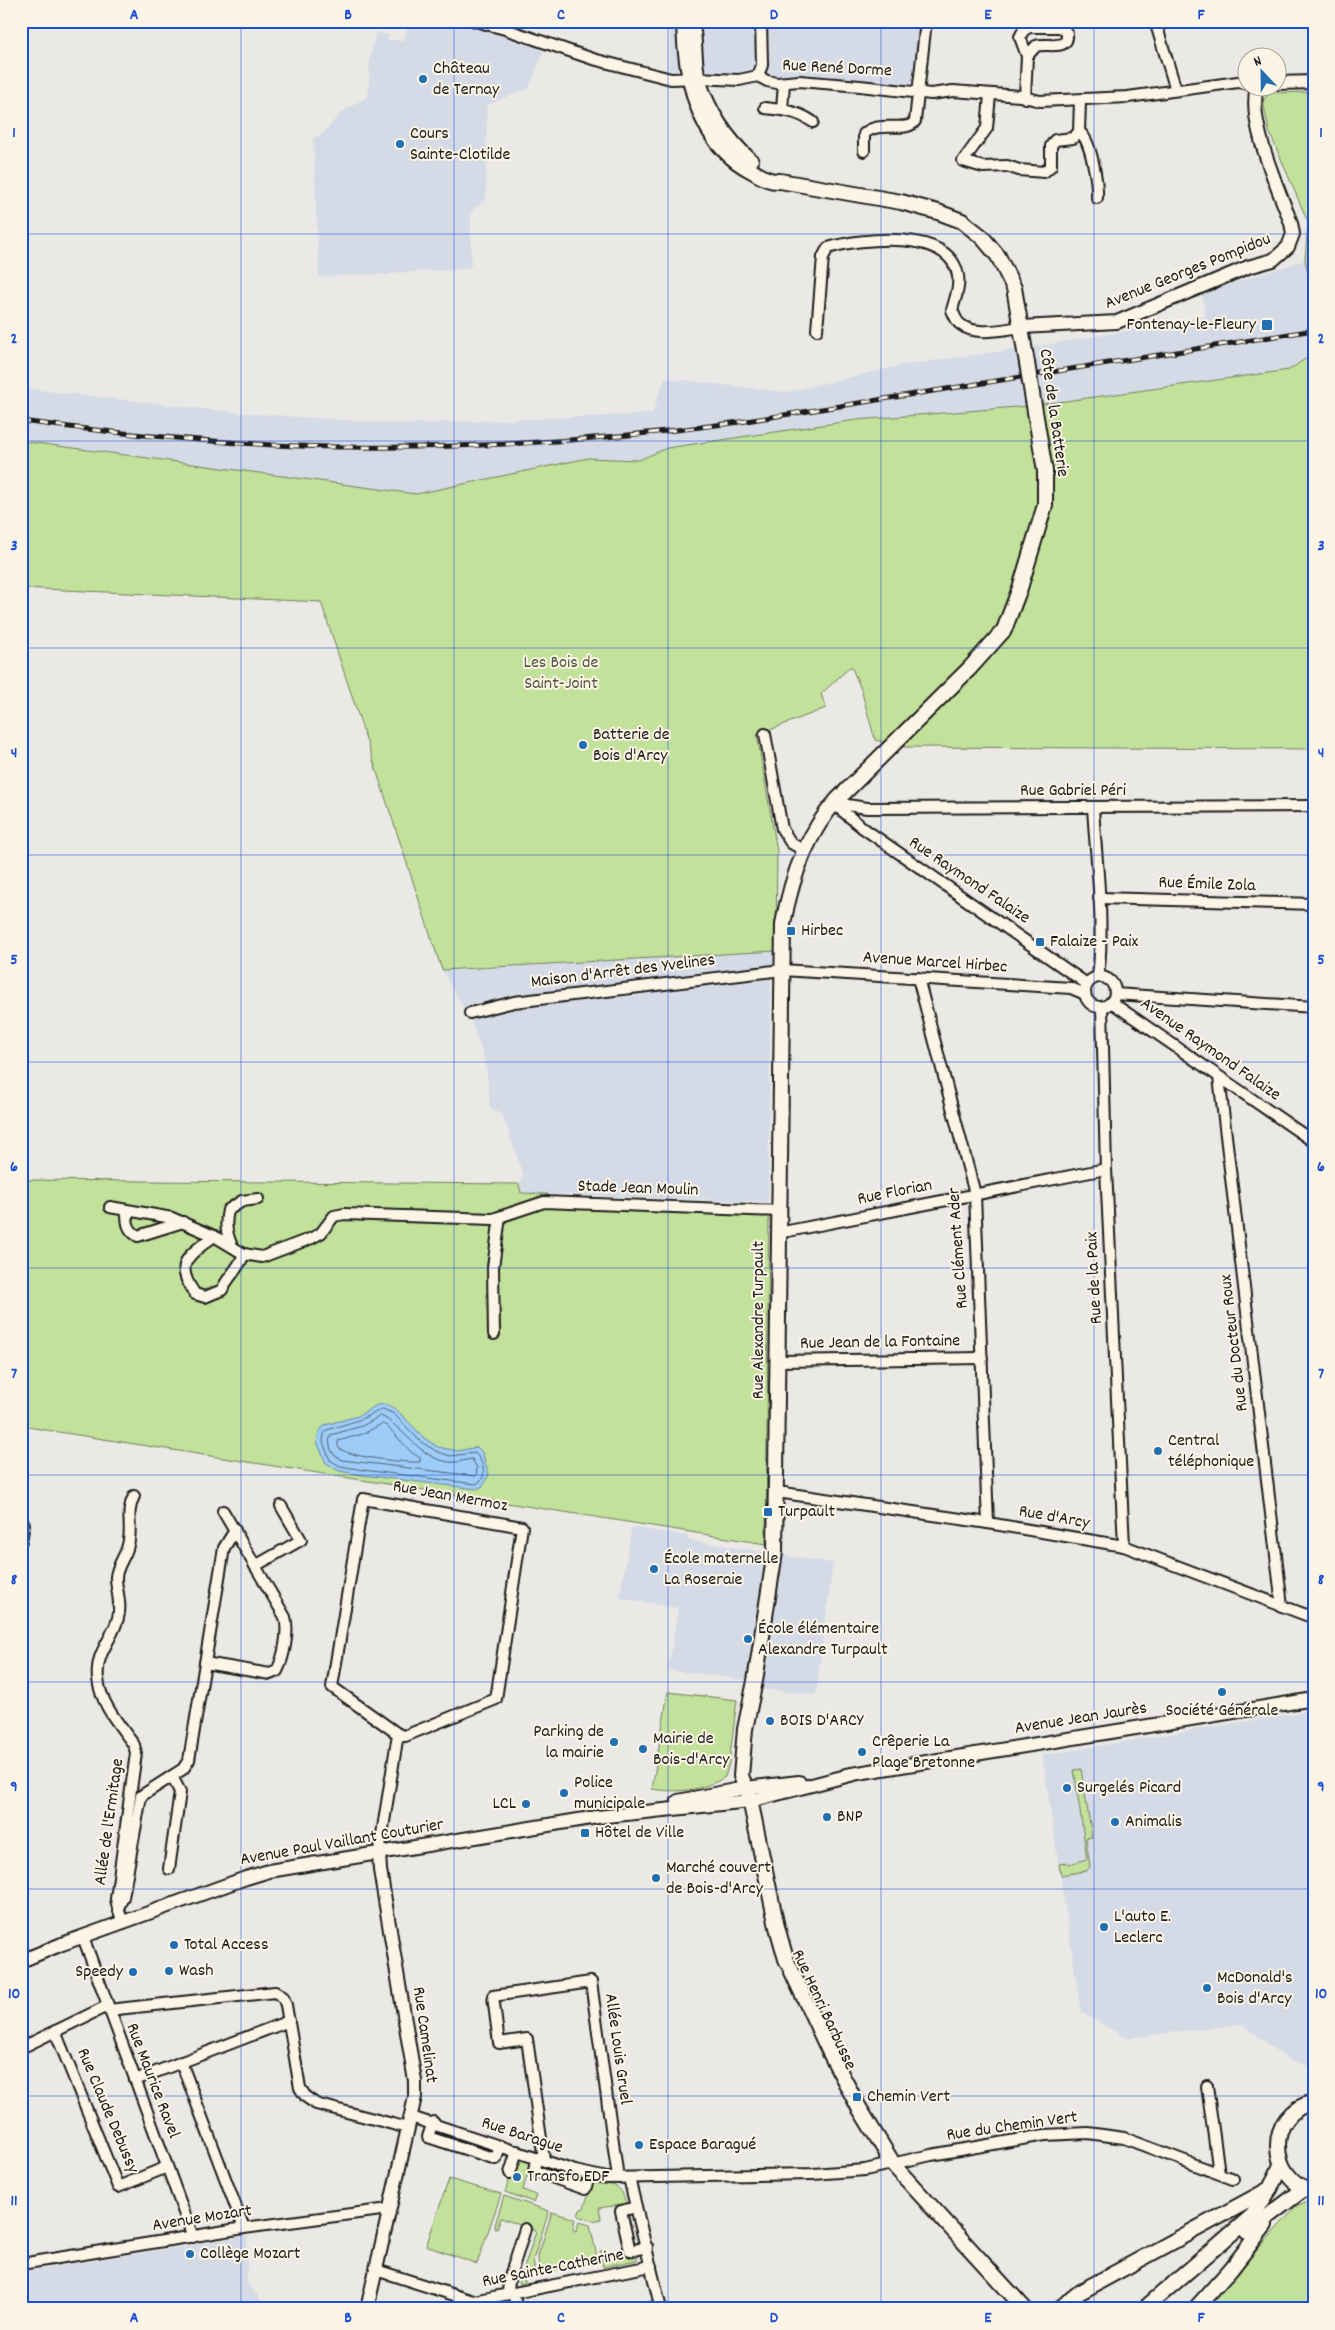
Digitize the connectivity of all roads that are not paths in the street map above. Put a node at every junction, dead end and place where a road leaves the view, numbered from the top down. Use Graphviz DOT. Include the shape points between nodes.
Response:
graph roads {
  1 [pos="475,21"];
  2 [pos="684,21"];
  3 [pos="693,21"];
  4 [pos="761,21"];
  5 [pos="926,21"];
  6 [pos="1155,21"];
  7 [pos="1027,56"];
  8 [pos="758,76"];
  9 [pos="693,78"];
  10 [pos="784,82"];
  11 [pos="1238,82"];
  12 [pos="1314,82"];
  13 [pos="1288,83"];
  14 [pos="1176,90"];
  15 [pos="920,92"];
  16 [pos="990,95"];
  17 [pos="1026,98"];
  18 [pos="1255,98"];
  19 [pos="1080,100"];
  20 [pos="764,108"];
  21 [pos="782,110"];
  22 [pos="813,122"];
  23 [pos="1079,132"];
  24 [pos="864,151"];
  25 [pos="1098,198"];
  26 [pos="1022,327"];
  27 [pos="817,330"];
  28 [pos="765,734"];
  29 [pos="856,781"];
  30 [pos="834,803"];
  31 [pos="1314,806"];
  32 [pos="1093,808"];
  33 [pos="805,851"];
  34 [pos="1099,898"];
  35 [pos="1314,904"];
  36 [pos="782,970"];
  37 [pos="918,978"];
  38 [pos="1098,978"];
  39 [pos="1086,989"];
  40 [pos="1109,1001"];
  41 [pos="1314,1007"];
  42 [pos="470,1013"];
  43 [pos="1219,1077"];
  44 [pos="1314,1142"];
  45 [pos="1106,1169"];
  46 [pos="975,1194"];
  47 [pos="258,1199"];
  48 [pos="110,1207"];
  49 [pos="127,1211"];
  50 [pos="778,1211"];
  51 [pos="500,1217"];
  52 [pos="183,1222"];
  53 [pos="778,1233"];
  54 [pos="214,1236"];
  55 [pos="232,1247"];
  56 [pos="244,1254"];
  57 [pos="494,1334"];
  58 [pos="982,1358"];
  59 [pos="778,1361"];
  60 [pos="777,1492"];
  61 [pos="134,1496"];
  62 [pos="281,1506"];
  63 [pos="223,1511"];
  64 [pos="988,1523"];
  65 [pos="21,1524"];
  66 [pos="235,1530"];
  67 [pos="21,1541"];
  68 [pos="1124,1546"];
  69 [pos="255,1566"];
  70 [pos="1282,1606"];
  71 [pos="1314,1618"];
  72 [pos="206,1664"];
  73 [pos="1314,1699"];
  74 [pos="398,1734"];
  75 [pos="172,1776"];
  76 [pos="748,1794"];
  77 [pos="379,1853"];
  78 [pos="169,1869"];
  79 [pos="118,1908"];
  80 [pos="123,1923"];
  81 [pos="83,1937"];
  82 [pos="21,1961"];
  83 [pos="108,2008"];
  84 [pos="289,2021"];
  85 [pos="55,2031"];
  86 [pos="21,2048"];
  87 [pos="181,2062"];
  88 [pos="135,2080"];
  89 [pos="1207,2086"];
  90 [pos="1314,2102"];
  91 [pos="409,2122"];
  92 [pos="433,2122"];
  93 [pos="500,2146"];
  94 [pos="517,2152"];
  95 [pos="540,2159"];
  96 [pos="1281,2164"];
  97 [pos="894,2165"];
  98 [pos="167,2167"];
  99 [pos="510,2173"];
  100 [pos="1219,2173"];
  101 [pos="590,2174"];
  102 [pos="618,2178"];
  103 [pos="629,2178"];
  104 [pos="1233,2179"];
  105 [pos="1270,2190"];
  106 [pos="1309,2190"];
  107 [pos="636,2207"];
  108 [pos="389,2209"];
  109 [pos="1274,2213"];
  110 [pos="244,2228"];
  111 [pos="526,2229"];
  112 [pos="193,2237"];
  113 [pos="647,2247"];
  114 [pos="21,2264"];
  115 [pos="651,2266"];
  116 [pos="376,2270"];
  117 [pos="511,2293"];
  118 [pos="1022,2306"];
  119 [pos="660,2307"];
  120 [pos="368,2309"];
  121 [pos="517,2309"];
  122 [pos="645,2309"];
  123 [pos="1035,2309"];
  124 [pos="1059,2309"];
  125 [pos="1144,2309"];
  126 [pos="1158,2309"];
  127 [pos="1195,2309"];
  1 -- 9 [label="street, Rue René Dorme" via="593,59 671,79"];
  2 -- 9 [label="main road"];
  3 -- 9 [label="main road"];
  4 -- 8 [label="street" via="762,65"];
  5 -- 15 [label="street"];
  6 -- 14 [label="street"];
  7 -- 7 [label="street" via="1020,37 1025,29 1060,26 1066,30 1068,39 1064,43 1040,44"];
  7 -- 17 [label="street"];
  8 -- 9 [label="street, Rue René Dorme" via="739,80"];
  8 -- 10 [label="street, Rue René Dorme" via="767,81"];
  9 -- 26 [label="main road, Côte de la Batterie" via="703,120 729,155 747,169 772,182 901,202 938,212 962,222 982,237 998,256 1014,288"];
  10 -- 15 [label="street, Rue René Dorme"];
  10 -- 21 [label="street"];
  11 -- 14 [label="street, Rue René Dorme"];
  12 -- 13 [label="street"];
  14 -- 19 [label="street, Rue René Dorme"];
  15 -- 16 [label="street, Rue René Dorme"];
  15 -- 24 [label="street" via="913,125 868,129 864,134"];
  16 -- 17 [label="street, Rue René Dorme"];
  16 -- 23 [label="street" via="987,128 963,161 969,164 1044,172 1051,166 1055,140 1073,138"];
  17 -- 19 [label="street, Rue René Dorme"];
  18 -- 26 [label="street, Avenue Georges Pompidou" via="1263,147 1291,223 1293,234 1288,247 1273,260 1248,267 1117,322"];
  19 -- 23 [label="street"];
  20 -- 21 [label="street"];
  21 -- 22 [label="street" via="801,114"];
  23 -- 25 [label="street" via="1086,137 1098,184"];
  26 -- 27 [label="street" via="991,331 969,329 958,323 952,310 958,275 951,259 932,246 888,239 828,248 823,257"];
  26 -- 29 [label="main road, Côte de la Batterie, bridge" via="1045,471 1045,505 1020,588 1004,630"];
  28 -- 33 [label="street" via="782,829 791,843"];
  29 -- 30 [label="main road, Rue Alexandre Turpault"];
  30 -- 32 [label="street, Rue Gabriel Péri" via="868,808"];
  30 -- 33 [label="main road, Rue Alexandre Turpault" via="823,816"];
  30 -- 39 [label="street, Rue Raymond Falaize" via="863,828"];
  31 -- 32 [label="street, Rue Gabriel Péri"];
  32 -- 34 [label="street"];
  33 -- 36 [label="main road, Rue Alexandre Turpault" via="788,896 783,924"];
  34 -- 35 [label="street, Rue Émile Zola"];
  34 -- 38 [label="street"];
  36 -- 37 [label="street, Avenue Marcel Hirbec"];
  36 -- 42 [label="street, Maison d'Arrêt des Yvelines" via="514,1002"];
  36 -- 50 [label="main road, Rue Alexandre Turpault"];
  37 -- 39 [label="street, Avenue Marcel Hirbec"];
  37 -- 46 [label="street, Rue Clément Ader"];
  38 -- 39 [label="street"];
  38 -- 40 [label="street" via="1110,982"];
  39 -- 40 [label="street, Rue Raymond Falaize" via="1092,1006"];
  40 -- 41 [label="street"];
  40 -- 43 [label="street, Avenue Raymond Falaize"];
  40 -- 45 [label="street, Rue de la Paix"];
  43 -- 44 [label="street, Avenue Raymond Falaize"];
  43 -- 70 [label="street, Rue du Docteur Roux"];
  45 -- 46 [label="street, Rue Florian"];
  45 -- 68 [label="street, Rue de la Paix"];
  46 -- 53 [label="street, Rue Florian"];
  46 -- 58 [label="street, Rue Clément Ader"];
  47 -- 55 [label="street" via="242,1202 228,1210 227,1235"];
  48 -- 49 [label="street, Stade Jean Moulin"];
  49 -- 52 [label="street, Stade Jean Moulin" via="150,1212"];
  49 -- 52 [label="street" via="128,1227 138,1236"];
  50 -- 51 [label="street, Stade Jean Moulin" via="544,1202"];
  50 -- 53 [label="main road, Rue Alexandre Turpault"];
  51 -- 56 [label="street, Stade Jean Moulin" via="344,1214 334,1216 321,1233 312,1238 262,1257"];
  51 -- 57 [label="street" via="493,1267"];
  52 -- 54 [label="street, Stade Jean Moulin"];
  53 -- 59 [label="main road, Rue Alexandre Turpault"];
  54 -- 55 [label="street, Stade Jean Moulin"];
  54 -- 56 [label="street" via="184,1264 183,1274 195,1294 205,1297 222,1290 227,1279 239,1268"];
  55 -- 56 [label="street, Stade Jean Moulin"];
  58 -- 59 [label="street, Rue Jean de la Fontaine"];
  58 -- 64 [label="street, Rue Clément Ader"];
  59 -- 60 [label="main road, Rue Alexandre Turpault"];
  60 -- 64 [label="street, Rue d'Arcy"];
  60 -- 76 [label="main road, Rue Alexandre Turpault" via="776,1552 742,1756 741,1776"];
  61 -- 79 [label="street, Allée de l'Ermitage" via="129,1506 129,1543 116,1575 118,1616 98,1662 100,1690 113,1718 134,1745 136,1753 116,1899"];
  62 -- 69 [label="street" via="301,1540"];
  63 -- 66 [label="street"];
  64 -- 68 [label="street, Rue d'Arcy"];
  65 -- 67 [label="street" via="24,1524"];
  66 -- 69 [label="street"];
  66 -- 72 [label="street" via="224,1548"];
  68 -- 70 [label="street, Rue d'Arcy"];
  69 -- 72 [label="street" via="286,1617 281,1664 270,1674"];
  70 -- 71 [label="street, Rue d'Arcy"];
  72 -- 75 [label="street" via="189,1760 184,1769"];
  73 -- 76 [label="street, Avenue Jean Jaurès"];
  74 -- 74 [label="street, Rue Jean Mermoz" via="406,1736 496,1699 522,1527 363,1499 332,1687"];
  74 -- 77 [label="street"];
  75 -- 78 [label="street" via="180,1792"];
  75 -- 79 [label="street" via="141,1796 123,1897"];
  76 -- 77 [label="street, Avenue Paul Vaillant Couturier"];
  76 -- 97 [label="main road, Rue Henri Barbusse" via="760,1854 758,1868 764,1902 778,1961 843,2098 868,2138"];
  77 -- 80 [label="street, Avenue Paul Vaillant Couturier" via="269,1871"];
  77 -- 91 [label="street, Rue Camelinat" via="415,2081"];
  79 -- 80 [label="street, Allée de l'Ermitage"];
  80 -- 81 [label="street, Avenue Paul Vaillant Couturier"];
  81 -- 82 [label="street, Avenue Paul Vaillant Couturier"];
  81 -- 83 [label="street, Rue Maurice Ravel"];
  83 -- 84 [label="street, Rue Barague" via="275,1992 283,1997"];
  83 -- 85 [label="street, Rue Barague"];
  83 -- 88 [label="street, Rue Maurice Ravel"];
  84 -- 87 [label="street"];
  84 -- 91 [label="street, Rue Barague" via="298,2078 306,2097 316,2104"];
  85 -- 86 [label="street, Rue Barague"];
  85 -- 98 [label="street, Rue Claude Debussy" via="118,2186"];
  87 -- 88 [label="street"];
  87 -- 110 [label="street"];
  88 -- 98 [label="street, Rue Maurice Ravel"];
  89 -- 100 [label="street"];
  90 -- 96 [label="main road" via="1298,2108 1283,2125 1278,2138"];
  91 -- 92 [label="street, Rue Barague"];
  91 -- 108 [label="street, Rue Camelinat"];
  92 -- 93 [label="street, Rue Barague"];
  92 -- 93 [label="street" via="428,2137 496,2159"];
  93 -- 94 [label="street, Rue Barague"];
  94 -- 95 [label="street, Rue Barague"];
  94 -- 99 [label="street"];
  95 -- 101 [label="street, Rue Barague"];
  95 -- 101 [label="street" via="534,2171 585,2188"];
  95 -- 102 [label="street, Allée Louis Gruel" via="527,2039 499,2043 493,1996 591,1982"];
  96 -- 105 [label="main road"];
  96 -- 106 [label="main road" via="1289,2176"];
  97 -- 100 [label="street, Rue du Chemin Vert" via="931,2155 1044,2135 1088,2133 1124,2138"];
  97 -- 103 [label="street, Rue Barague" via="813,2174"];
  97 -- 118 [label="main road, Rue Henri Barbusse"];
  98 -- 112 [label="street, Rue Maurice Ravel"];
  100 -- 104 [label="street, Rue du Chemin Vert"];
  101 -- 102 [label="street, Rue Barague"];
  102 -- 103 [label="street, Rue Barague"];
  103 -- 107 [label="street"];
  105 -- 124 [label="main road" via="1080,2292"];
  105 -- 125 [label="main road" via="1254,2215"];
  106 -- 109 [label="main road"];
  107 -- 113 [label="street"];
  107 -- 113 [label="street" via="621,2211 630,2251"];
  108 -- 110 [label="street, Avenue Mozart"];
  108 -- 116 [label="street, Rue Camelinat"];
  109 -- 126 [label="main road" via="1264,2218"];
  109 -- 127 [label="main road"];
  110 -- 112 [label="street, Avenue Mozart"];
  111 -- 117 [label="street" via="510,2280"];
  112 -- 114 [label="street, Avenue Mozart"];
  113 -- 115 [label="street"];
  115 -- 117 [label="street, Rue Sainte-Catherine"];
  115 -- 119 [label="street"];
  116 -- 117 [label="street, Rue Sainte-Catherine" via="473,2301"];
  116 -- 120 [label="street, Rue Camelinat"];
  117 -- 121 [label="street"];
  118 -- 123 [label="main road"];
  119 -- 122 [label="street"];
}
